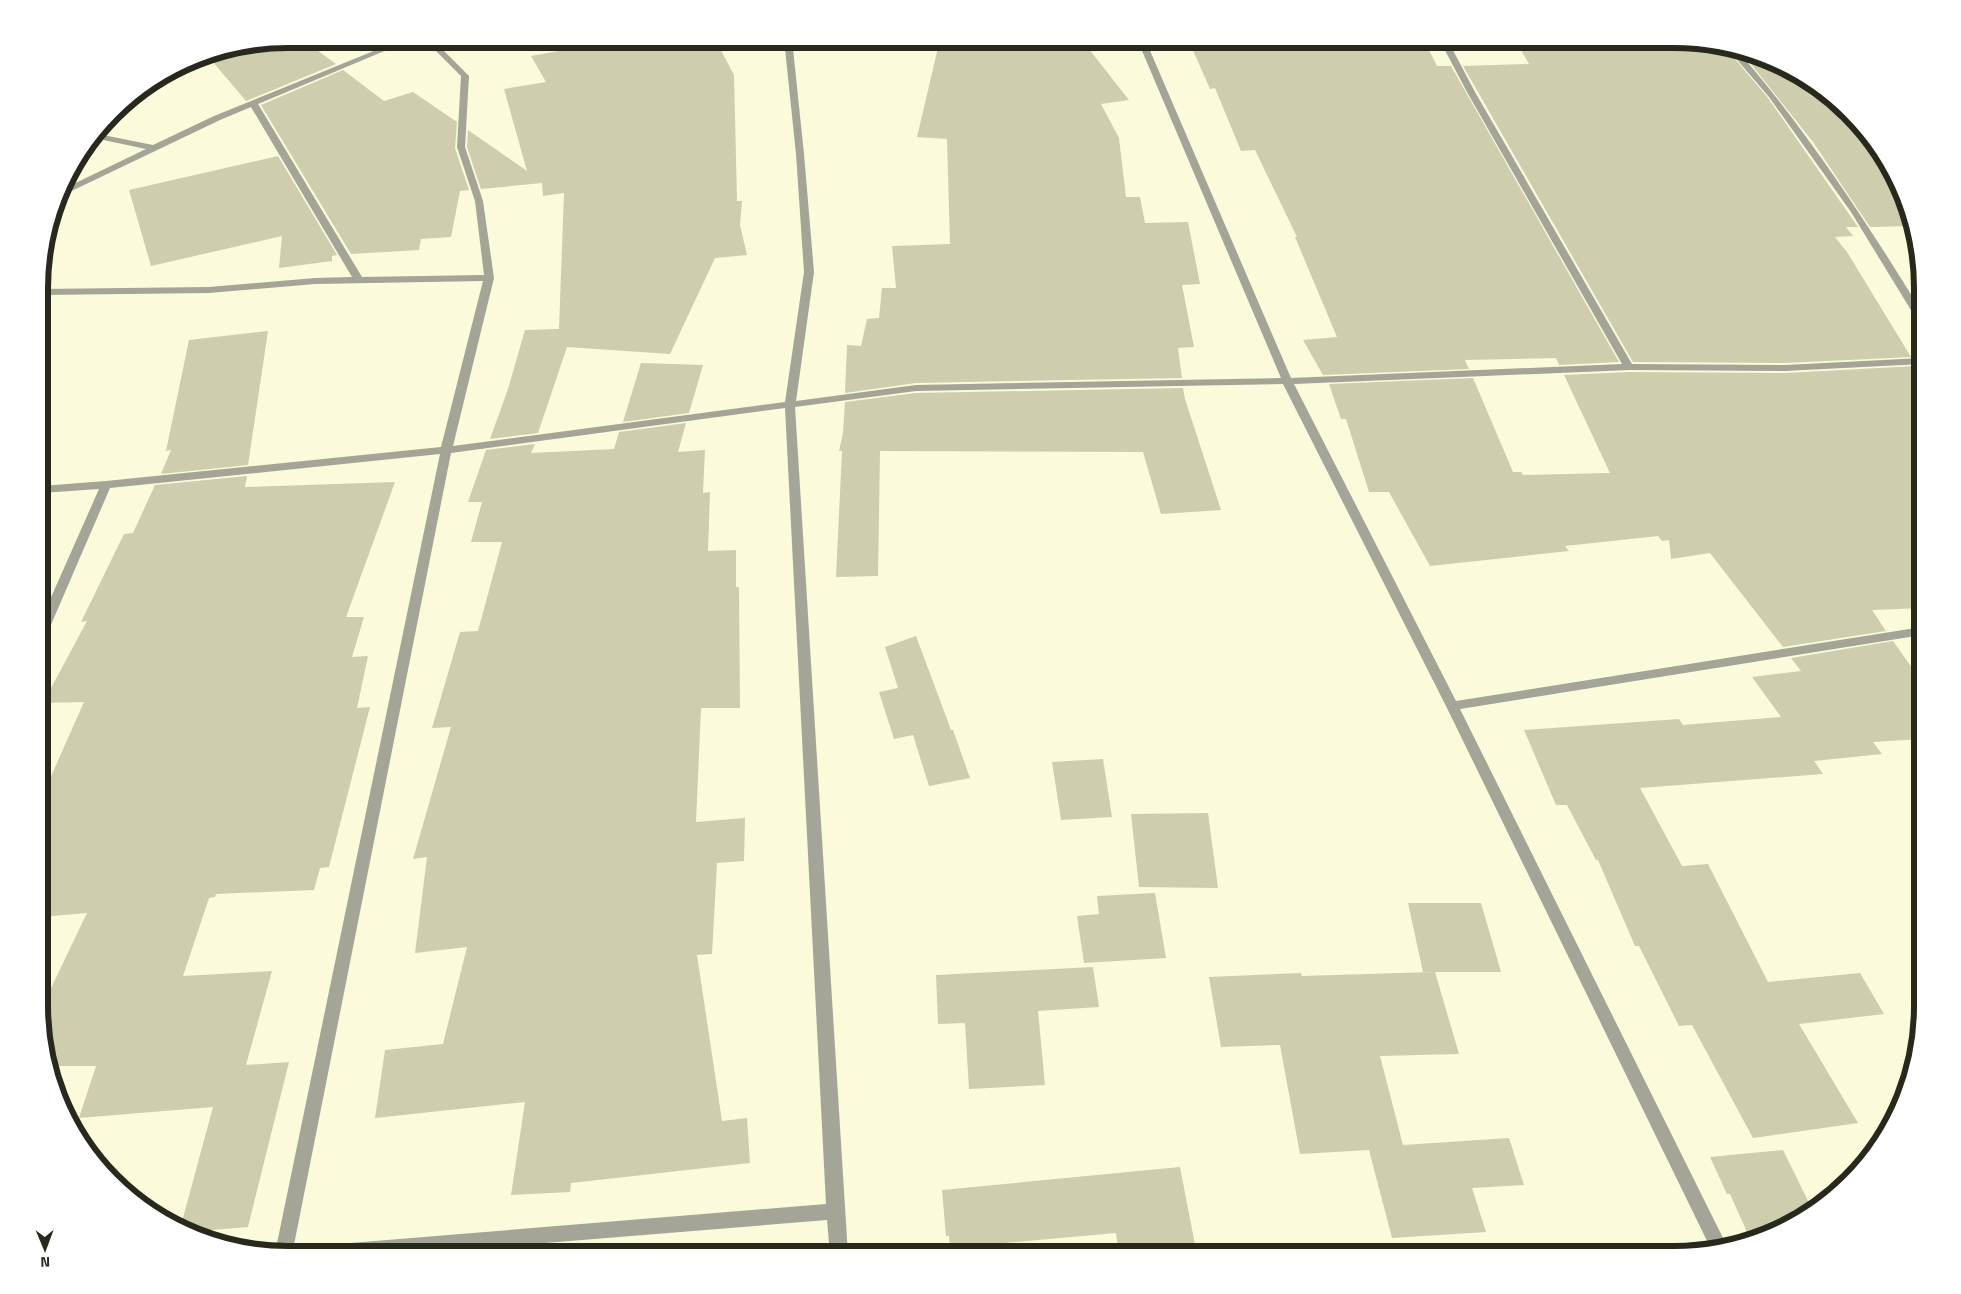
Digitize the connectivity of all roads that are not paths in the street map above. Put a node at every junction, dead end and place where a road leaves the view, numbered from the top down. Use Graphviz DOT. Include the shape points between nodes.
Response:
graph roads {
  1 [pos="387,48"];
  2 [pos="437,48"];
  3 [pos="789,48"];
  4 [pos="1145,48"];
  5 [pos="1448,48"];
  6 [pos="1739,57"];
  7 [pos="253,103"];
  8 [pos="100,137"];
  9 [pos="154,148"];
  10 [pos="68,190"];
  11 [pos="489,278"];
  12 [pos="359,281"];
  13 [pos="48,292"];
  14 [pos="1914,307"];
  15 [pos="1914,361"];
  16 [pos="1629,367"];
  17 [pos="1287,381"];
  18 [pos="790,404"];
  19 [pos="446,450"];
  20 [pos="106,485"];
  21 [pos="48,489"];
  22 [pos="48,618"];
  23 [pos="1914,632"];
  24 [pos="1452,706"];
  25 [pos="835,1211"];
  26 [pos="1716,1242"];
  27 [pos="285,1246"];
  28 [pos="410,1246"];
  29 [pos="838,1246"];
  1 -- 7 [label="street"];
  2 -- 11 [label="street" via="465,76 461,147 480,201"];
  3 -- 18 [label="street" via="810,272"];
  4 -- 17 [label="street"];
  5 -- 16 [label="street"];
  6 -- 14 [label="street" via="1772,95 1855,212"];
  7 -- 9 [label="street"];
  7 -- 12 [label="street"];
  8 -- 9 [label="street"];
  9 -- 10 [label="street"];
  11 -- 12 [label="street"];
  11 -- 19 [label="street"];
  12 -- 13 [label="street" via="315,281 209,290"];
  15 -- 16 [label="street" via="1786,368"];
  16 -- 17 [label="street"];
  17 -- 18 [label="street" via="916,388"];
  17 -- 24 [label="street"];
  18 -- 19 [label="street"];
  18 -- 25 [label="street"];
  19 -- 20 [label="street"];
  19 -- 27 [label="street"];
  20 -- 21 [label="street"];
  20 -- 22 [label="street"];
  23 -- 24 [label="street"];
  24 -- 26 [label="street"];
  25 -- 28 [label="street"];
  25 -- 29 [label="street"];
}
